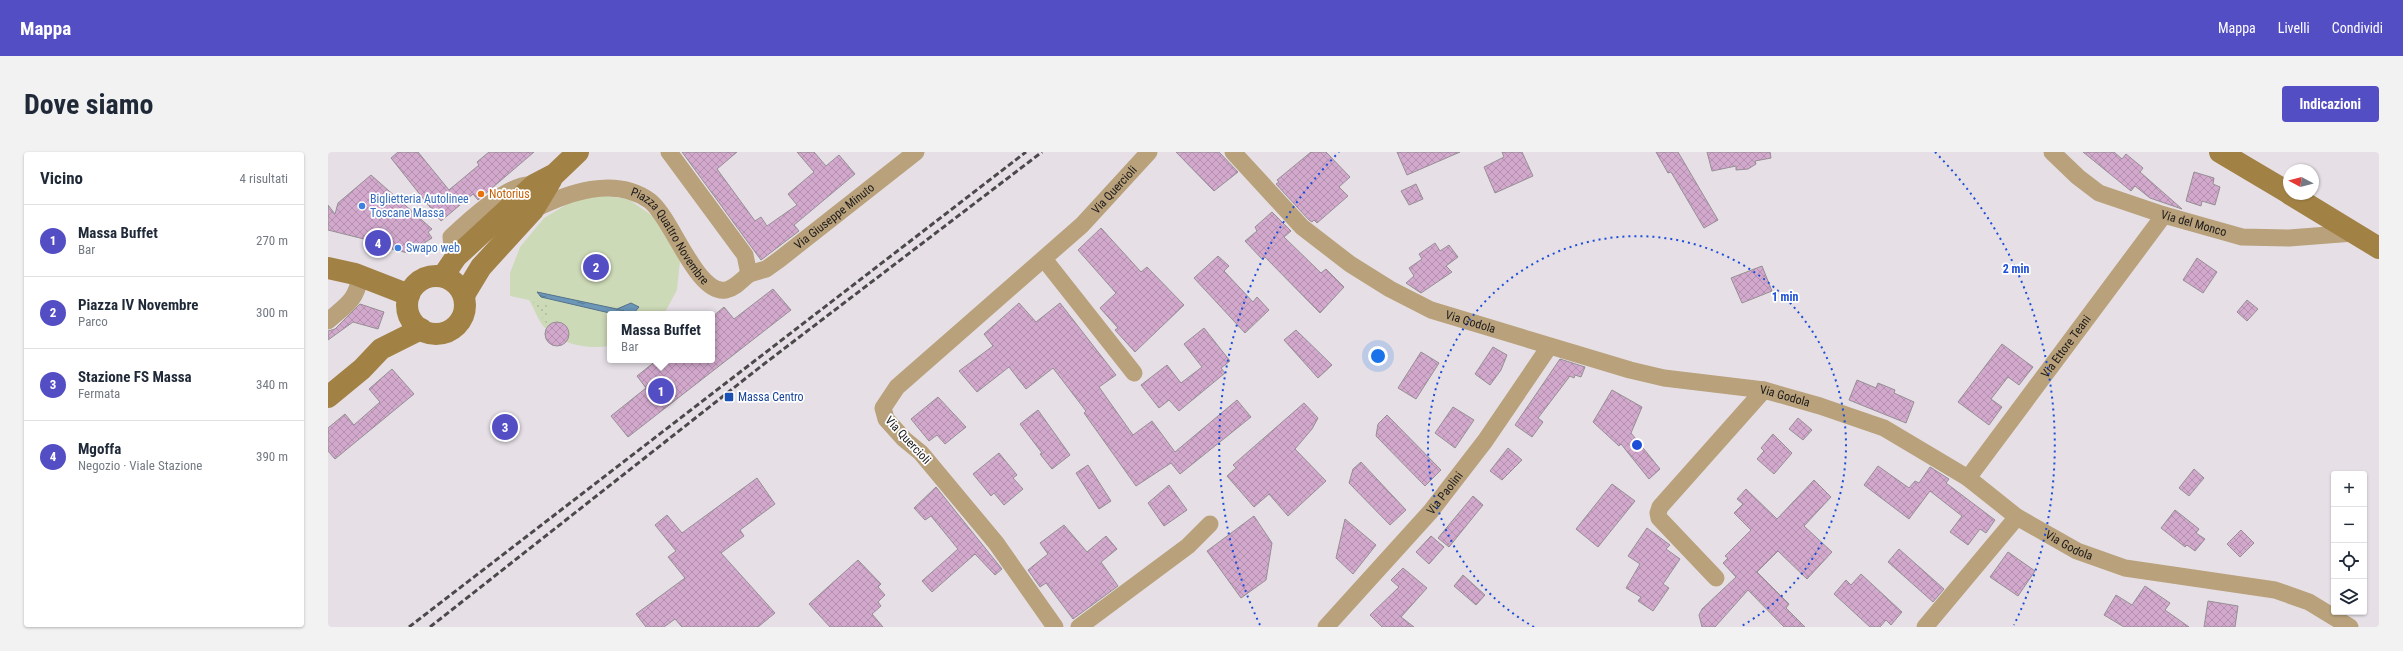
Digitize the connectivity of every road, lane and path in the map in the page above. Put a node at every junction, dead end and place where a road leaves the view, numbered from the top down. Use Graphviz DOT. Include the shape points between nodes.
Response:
graph roads {
  1 [pos="578,152"];
  2 [pos="669,152"];
  3 [pos="916,152"];
  4 [pos="1149,152"];
  5 [pos="1233,152"];
  6 [pos="2052,152"];
  7 [pos="2220,152"];
  8 [pos="555,174"];
  9 [pos="2283,190"];
  10 [pos="2300,200"];
  11 [pos="534,210"];
  12 [pos="2164,215"];
  13 [pos="2354,232"];
  14 [pos="2379,248"];
  15 [pos="1044,259"];
  16 [pos="328,268"];
  17 [pos="749,274"];
  18 [pos="360,276"];
  19 [pos="443,276"];
  20 [pos="409,295"];
  21 [pos="464,295"];
  22 [pos="328,321"];
  23 [pos="421,329"];
  24 [pos="1549,346"];
  25 [pos="1134,373"];
  26 [pos="1764,390"];
  27 [pos="328,398"];
  28 [pos="1968,478"];
  29 [pos="2017,517"];
  30 [pos="1210,524"];
  31 [pos="1716,578"];
  32 [pos="1055,627"];
  33 [pos="1079,627"];
  34 [pos="1326,627"];
  35 [pos="1925,627"];
  36 [pos="2350,627"];
  1 -- 8 [label="main road"];
  2 -- 17 [label="street" via="745,255"];
  3 -- 17 [label="street, Via Giuseppe Minuto" via="780,260 766,269"];
  4 -- 15 [label="street, Via Quercioli" via="1082,226"];
  5 -- 24 [label="street, Via Godola" via="1302,227 1350,264 1431,310"];
  6 -- 12 [label="street, Via del Monco" via="2099,193"];
  7 -- 9 [label="main road"];
  8 -- 11 [label="main road"];
  8 -- 19 [label="main road" via="534,185 456,257"];
  10 -- 13 [label="main road"];
  11 -- 17 [label="street, Piazza Quattro Novembre" via="558,198 584,190 608,188 630,191 650,201 673,230 695,269 707,284 716,289 726,290"];
  11 -- 21 [label="main road" via="481,267"];
  12 -- 13 [label="street, Via del Monco" via="2242,237 2289,238"];
  12 -- 28 [label="street, Via Ettore Teani"];
  13 -- 14 [label="main road"];
  15 -- 25 [label="street"];
  15 -- 32 [label="street, Via Quercioli" via="897,387 882,408 886,419 921,453 996,543"];
  16 -- 18 [label="main road"];
  18 -- 20 [label="main road"];
  18 -- 22 [label="street" via="357,292 349,303"];
  19 -- 20 [label="main road" via="422,279"];
  19 -- 21 [label="main road" via="452,280"];
  20 -- 23 [label="main road" via="409,314"];
  21 -- 23 [label="main road" via="463,315 454,327 441,333"];
  23 -- 27 [label="main road" via="381,348 362,369"];
  24 -- 26 [label="street, Via Godola" via="1664,378"];
  24 -- 34 [label="street, Via Paolini" via="1485,441 1431,511"];
  26 -- 28 [label="street, Via Godola" via="1884,428"];
  26 -- 31 [label="street" via="1660,507 1658,513 1659,518"];
  28 -- 29 [label="street, Via Godola"];
  29 -- 35 [label="street"];
  29 -- 36 [label="street, Via Godola" via="2077,551 2125,568 2275,590 2309,602"];
  30 -- 33 [label="street" via="1188,546"];
}
